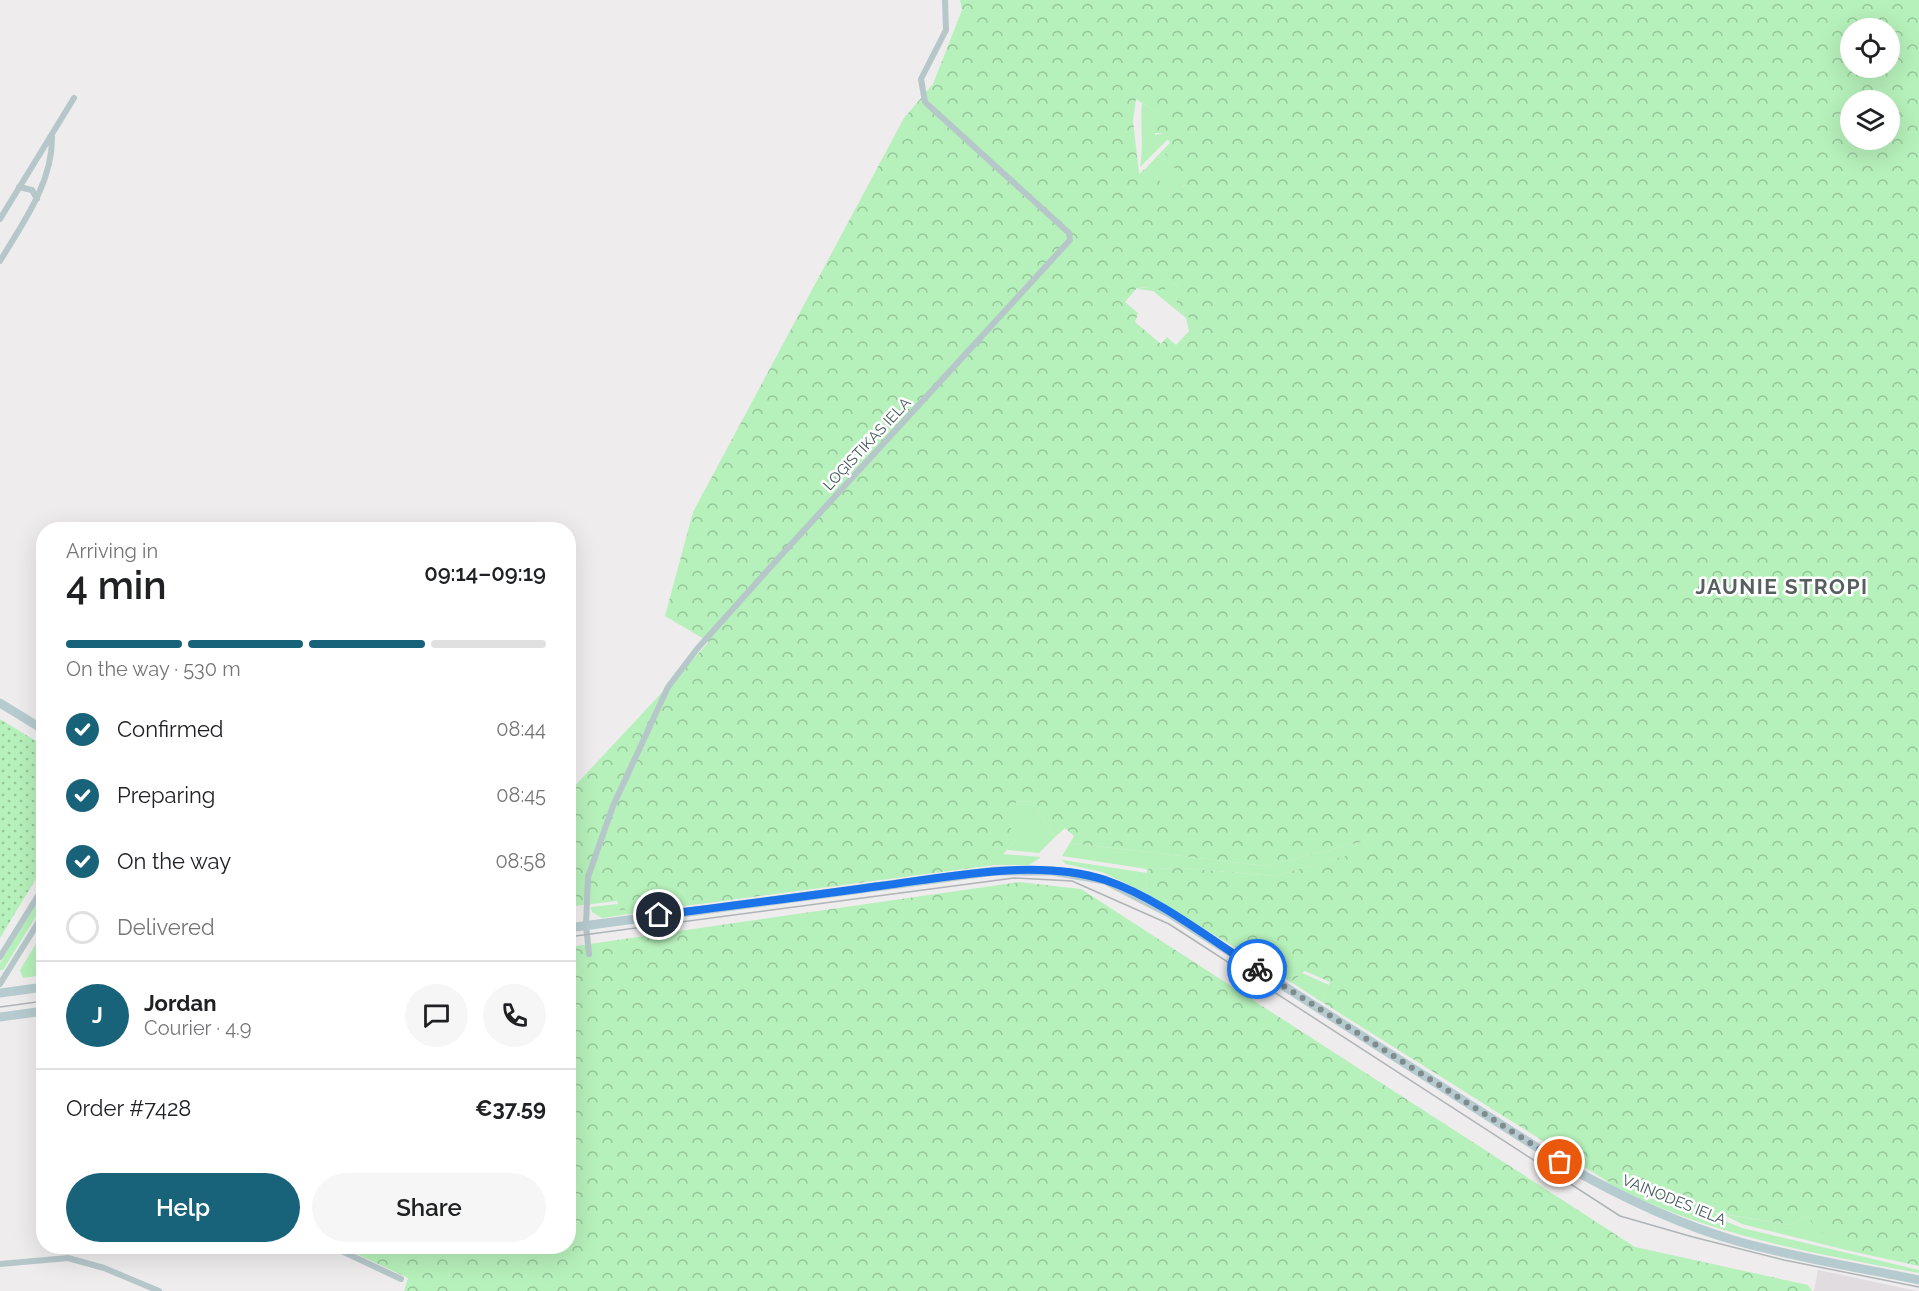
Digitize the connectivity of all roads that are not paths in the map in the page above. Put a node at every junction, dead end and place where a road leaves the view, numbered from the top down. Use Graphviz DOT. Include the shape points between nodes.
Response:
graph roads {
  1 [pos="945,0"];
  2 [pos="74,98"];
  3 [pos="52,135"];
  4 [pos="19,187"];
  5 [pos="38,199"];
  6 [pos="0,219"];
  7 [pos="0,261"];
  8 [pos="0,703"];
  9 [pos="36,725"];
  10 [pos="36,899"];
  11 [pos="585,925"];
  12 [pos="36,926"];
  13 [pos="576,927"];
  14 [pos="589,954"];
  15 [pos="0,957"];
  16 [pos="0,984"];
  17 [pos="36,988"];
  18 [pos="0,993"];
  19 [pos="36,1012"];
  20 [pos="0,1017"];
  21 [pos="348,1254"];
  22 [pos="0,1264"];
  23 [pos="401,1279"];
  24 [pos="1919,1280"];
  25 [pos="159,1291"];
  1 -- 11 [label="street, LOĢISTIKAS IELA" via="946,30 921,79 926,102 1069,233 1070,240 720,623 668,687 613,806 588,877"];
  2 -- 3 [label="street"];
  3 -- 4 [label="street"];
  3 -- 5 [label="street"];
  4 -- 5 [label="street" via="32,190"];
  4 -- 6 [label="street"];
  5 -- 7 [label="street"];
  8 -- 9 [label="street"];
  10 -- 15 [label="street"];
  11 -- 13 [label="street, VAIŅODES IELA"];
  11 -- 14 [label="street, LOĢISTIKAS IELA"];
  11 -- 24 [label="street, VAIŅODES IELA" via="995,871 1053,871 1105,880 1169,913 1560,1162 1645,1207 1747,1244"];
  12 -- 16 [label="street"];
  17 -- 18 [label="street"];
  19 -- 20 [label="street"];
  21 -- 23 [label="street"];
  22 -- 25 [label="street" via="68,1258"];
}
